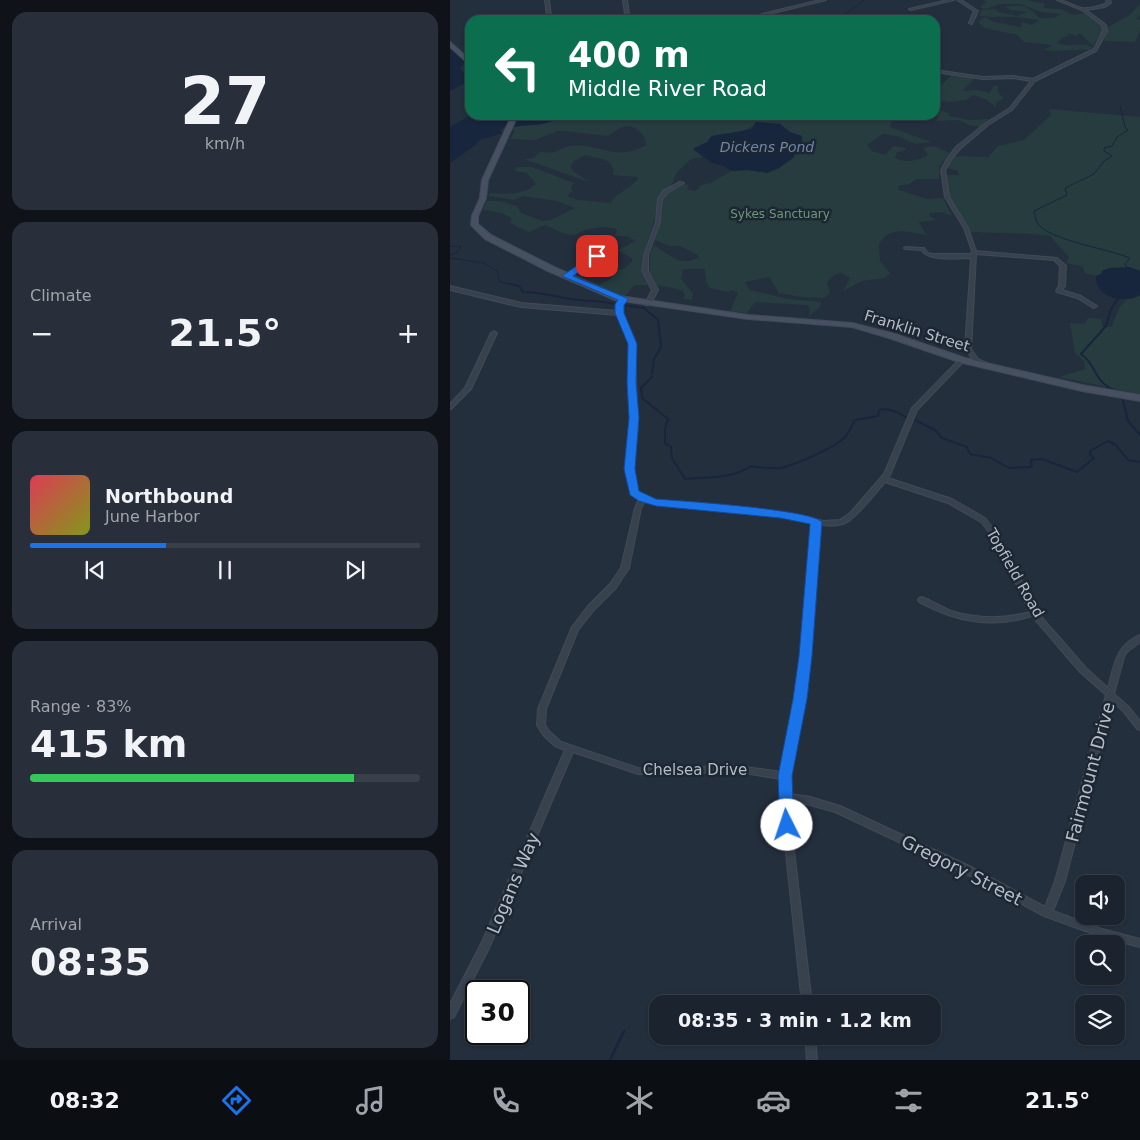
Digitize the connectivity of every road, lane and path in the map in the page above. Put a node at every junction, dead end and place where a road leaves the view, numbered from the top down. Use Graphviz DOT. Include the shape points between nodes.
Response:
graph roads {
  1 [pos="546,0"];
  2 [pos="625,0"];
  3 [pos="820,0"];
  4 [pos="952,0"];
  5 [pos="959,0"];
  6 [pos="1059,0"];
  7 [pos="1108,0"];
  8 [pos="911,9"];
  9 [pos="1083,9"];
  10 [pos="549,15"];
  11 [pos="625,15"];
  12 [pos="762,15"];
  13 [pos="971,23"];
  14 [pos="450,44"];
  15 [pos="465,58"];
  16 [pos="940,72"];
  17 [pos="1034,80"];
  18 [pos="513,120"];
  19 [pos="682,183"];
  20 [pos="605,248"];
  21 [pos="906,248"];
  22 [pos="974,254"];
  23 [pos="566,276"];
  24 [pos="450,288"];
  25 [pos="622,301"];
  26 [pos="648,304"];
  27 [pos="1094,306"];
  28 [pos="619,313"];
  29 [pos="494,333"];
  30 [pos="962,360"];
  31 [pos="986,365"];
  32 [pos="1140,398"];
  33 [pos="450,407"];
  34 [pos="884,479"];
  35 [pos="643,498"];
  36 [pos="816,522"];
  37 [pos="922,600"];
  38 [pos="1034,613"];
  39 [pos="1140,638"];
  40 [pos="1111,696"];
  41 [pos="1140,727"];
  42 [pos="570,749"];
  43 [pos="785,776"];
  44 [pos="785,797"];
  45 [pos="1047,913"];
  46 [pos="1140,943"];
  47 [pos="806,995"];
  48 [pos="450,1014"];
  49 [pos="811,1045"];
  50 [pos="812,1060"];
  1 -- 10 [label="street"];
  2 -- 11 [label="street"];
  3 -- 12 [label="street"];
  4 -- 8 [label="street"];
  5 -- 13 [label="street" via="976,11"];
  6 -- 9 [label="street"];
  7 -- 9 [label="street" via="1104,6"];
  9 -- 17 [label="street" via="1105,28 1097,48"];
  14 -- 15 [label="main road"];
  16 -- 17 [label="street" via="982,78"];
  17 -- 22 [label="street" via="1011,109 958,148 943,170 947,197 966,228"];
  18 -- 23 [label="main road, Franklin Street" via="485,180 474,225 488,237"];
  19 -- 26 [label="street" via="664,192 660,199 658,222 645,263 645,271 655,290"];
  20 -- 23 [label="street"];
  21 -- 22 [label="street" via="922,249 934,256"];
  22 -- 27 [label="street" via="1055,260 1062,266 1059,291"];
  22 -- 31 [label="street" via="968,349 976,360"];
  23 -- 25 [label="main road, Franklin Street"];
  24 -- 28 [label="street" via="521,305"];
  25 -- 26 [label="main road, Franklin Street"];
  25 -- 28 [label="street"];
  26 -- 30 [label="main road, Franklin Street" via="748,317 852,325"];
  28 -- 35 [label="street" via="633,344 634,418 629,476 634,493"];
  29 -- 33 [label="street" via="468,389"];
  30 -- 31 [label="main road, Franklin Street"];
  30 -- 34 [label="street" via="925,397 910,418"];
  31 -- 32 [label="main road, Franklin Street"];
  34 -- 36 [label="street" via="847,519 831,524"];
  34 -- 38 [label="street, Topfield Road" via="950,501 983,520 996,536"];
  35 -- 36 [label="street" via="667,504 780,514"];
  35 -- 42 [label="street, Chelsea Drive" via="625,568 575,629 542,708 541,725 546,733"];
  36 -- 43 [label="street" via="800,699"];
  37 -- 38 [label="street" via="951,614 980,620 1014,619"];
  38 -- 40 [label="street, Topfield Road" via="1083,670"];
  39 -- 40 [label="street, Fairmount Drive" via="1120,657"];
  40 -- 41 [label="street, Topfield Road"];
  40 -- 45 [label="street, Fairmount Drive" via="1060,881"];
  42 -- 43 [label="street, Chelsea Drive" via="653,772 731,768"];
  42 -- 48 [label="street, Logans Way" via="490,936"];
  43 -- 44 [label="street"];
  44 -- 45 [label="street, Gregory Street" via="810,801 857,818 964,868"];
  44 -- 47 [label="street"];
  45 -- 46 [label="street, Gregory Street"];
  49 -- 50 [label="street"];
}
